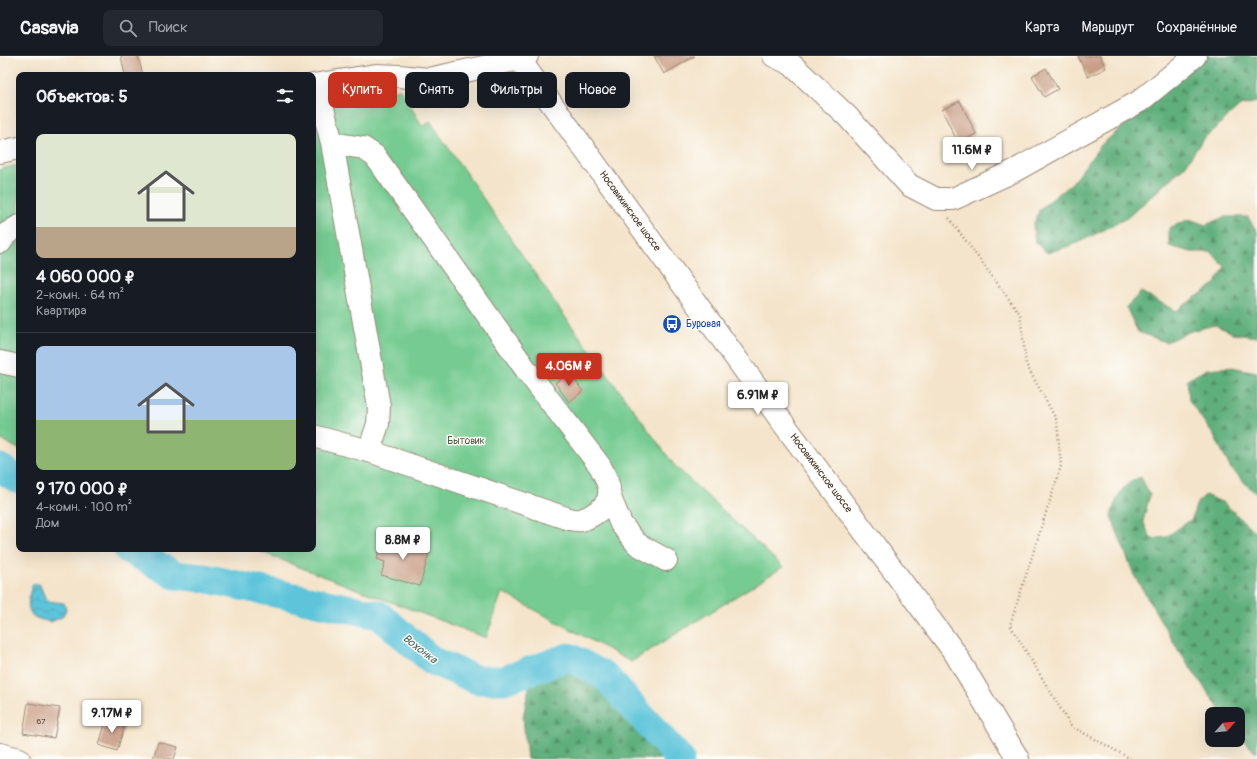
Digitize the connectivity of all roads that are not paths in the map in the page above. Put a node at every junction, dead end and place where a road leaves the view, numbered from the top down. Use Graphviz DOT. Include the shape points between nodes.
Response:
graph roads {
  1 [pos="774,56"];
  2 [pos="1195,56"];
  3 [pos="521,57"];
  4 [pos="316,85"];
  5 [pos="316,88"];
  6 [pos="332,142"];
  7 [pos="16,149"];
  8 [pos="0,152"];
  9 [pos="16,228"];
  10 [pos="1,242"];
  11 [pos="0,362"];
  12 [pos="16,365"];
  13 [pos="316,437"];
  14 [pos="369,451"];
  15 [pos="610,495"];
  16 [pos="666,560"];
  17 [pos="0,754"];
  18 [pos="19,759"];
  19 [pos="1018,759"];
  1 -- 2 [label="street" via="790,64 847,116 909,185 936,199 953,199 1014,171 1140,101"];
  3 -- 4 [label="street" via="430,79 376,75"];
  3 -- 19 [label="street, Носовихинское шоссе" via="783,423 955,653"];
  5 -- 6 [label="street"];
  6 -- 14 [label="street" via="379,406 378,424"];
  6 -- 15 [label="street" via="363,148 375,156 528,371 600,466 608,482"];
  7 -- 8 [label="street"];
  9 -- 10 [label="street" via="6,234"];
  11 -- 12 [label="street"];
  13 -- 14 [label="street"];
  14 -- 15 [label="street" via="580,521 605,505"];
  15 -- 16 [label="street" via="620,524 637,544"];
  17 -- 18 [label="street"];
}
